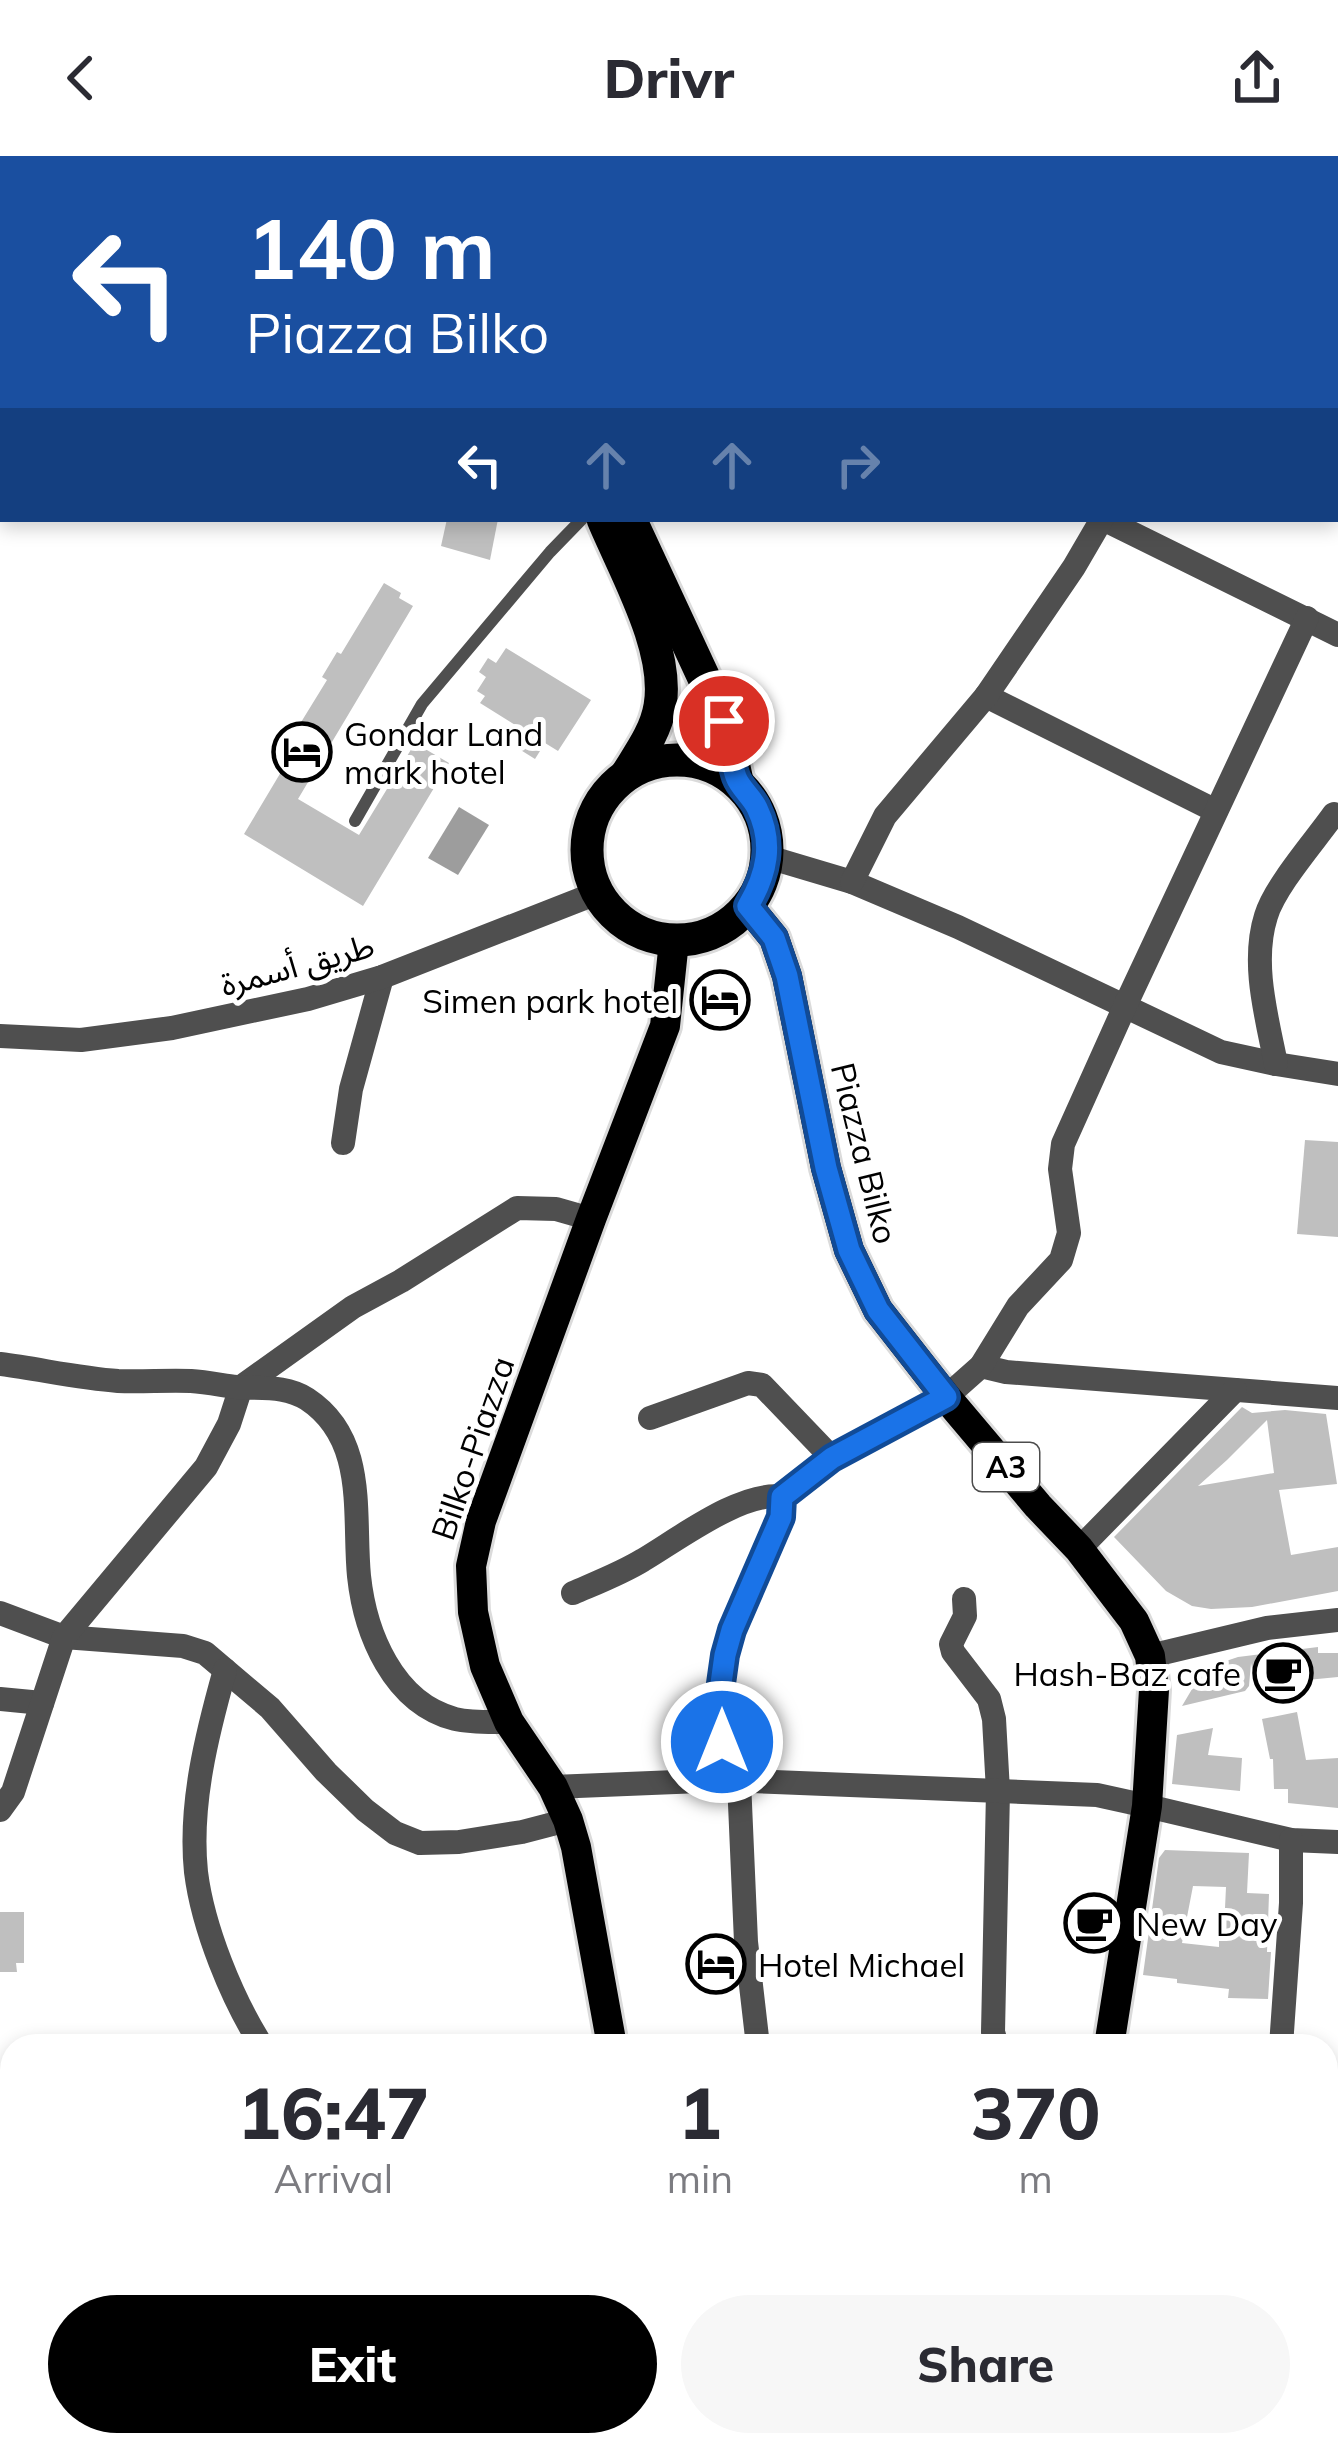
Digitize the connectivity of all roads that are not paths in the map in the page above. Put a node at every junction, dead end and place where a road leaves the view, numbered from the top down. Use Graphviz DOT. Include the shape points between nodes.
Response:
graph roads {
  1 [pos="579,522"];
  2 [pos="605,522"];
  3 [pos="631,522"];
  4 [pos="1100,522"];
  5 [pos="1108,522"];
  6 [pos="1307,619"];
  7 [pos="1338,635"];
  8 [pos="986,696"];
  9 [pos="627,774"];
  10 [pos="737,781"];
  11 [pos="1216,811"];
  12 [pos="1334,814"];
  13 [pos="355,820"];
  14 [pos="768,857"];
  15 [pos="851,883"];
  16 [pos="597,893"];
  17 [pos="748,906"];
  18 [pos="674,941"];
  19 [pos="382,977"];
  20 [pos="1125,1006"];
  21 [pos="0,1036"];
  22 [pos="1276,1064"];
  23 [pos="1338,1074"];
  24 [pos="343,1144"];
  25 [pos="591,1219"];
  26 [pos="0,1364"];
  27 [pos="981,1366"];
  28 [pos="241,1387"];
  29 [pos="1235,1390"];
  30 [pos="946,1397"];
  31 [pos="1338,1398"];
  32 [pos="650,1418"];
  33 [pos="832,1458"];
  34 [pos="782,1497"];
  35 [pos="1079,1549"];
  36 [pos="573,1593"];
  37 [pos="964,1599"];
  38 [pos="0,1613"];
  39 [pos="1338,1619"];
  40 [pos="64,1637"];
  41 [pos="1150,1656"];
  42 [pos="225,1670"];
  43 [pos="0,1699"];
  44 [pos="42,1703"];
  45 [pos="509,1722"];
  46 [pos="732,1781"];
  47 [pos="553,1787"];
  48 [pos="998,1791"];
  49 [pos="1147,1806"];
  50 [pos="0,1810"];
  51 [pos="568,1820"];
  52 [pos="1291,1840"];
  53 [pos="1338,1842"];
  54 [pos="254,2034"];
  55 [pos="610,2034"];
  56 [pos="757,2034"];
  57 [pos="994,2034"];
  58 [pos="1111,2034"];
  59 [pos="1282,2034"];
  1 -- 13 [label="lane" via="422,704"];
  2 -- 9 [label="highway" via="662,675 660,709"];
  3 -- 10 [label="highway" via="724,721"];
  4 -- 8 [label="street"];
  5 -- 6 [label="street"];
  6 -- 7 [label="street"];
  6 -- 11 [label="street"];
  8 -- 11 [label="street"];
  8 -- 15 [label="street" via="885,816"];
  9 -- 10 [label="highway" via="683,759"];
  9 -- 16 [label="highway" via="600,803 586,841"];
  10 -- 14 [label="highway" via="766,829"];
  11 -- 20 [label="street"];
  12 -- 22 [label="street" via="1267,912 1263,999"];
  14 -- 15 [label="street"];
  14 -- 17 [label="highway"];
  15 -- 20 [label="street"];
  16 -- 18 [label="highway" via="635,930"];
  16 -- 19 [label="street, طريق أسمرة"];
  17 -- 18 [label="highway" via="711,934"];
  17 -- 30 [label="main road, Piazza Bilko / A3" via="774,938 787,976 849,1250 878,1310"];
  18 -- 25 [label="main road, Bilko-Piazza" via="665,1026"];
  19 -- 21 [label="street, طريق أسمرة" via="172,1028 81,1040"];
  19 -- 24 [label="street"];
  20 -- 22 [label="street" via="1221,1052"];
  20 -- 27 [label="street" via="1063,1144 1070,1233 1061,1260 1018,1306"];
  22 -- 23 [label="street"];
  25 -- 28 [label="street" via="517,1208 353,1307"];
  25 -- 45 [label="main road, Bilko-Piazza" via="471,1566 485,1666"];
  26 -- 28 [label="street"];
  27 -- 29 [label="street"];
  27 -- 30 [label="street"];
  28 -- 40 [label="street" via="206,1467"];
  28 -- 45 [label="street" via="307,1399 346,1448 357,1485 359,1578 375,1642 403,1688 452,1718"];
  29 -- 31 [label="street"];
  29 -- 35 [label="street"];
  30 -- 33 [label="street"];
  30 -- 35 [label="main road, Piazza Bilko / A3"];
  32 -- 33 [label="street" via="755,1384"];
  33 -- 34 [label="street"];
  34 -- 36 [label="street" via="747,1502"];
  34 -- 46 [label="street" via="725,1655 718,1705"];
  35 -- 41 [label="main road, Piazza Bilko / A3" via="1134,1621"];
  37 -- 48 [label="street" via="951,1644 992,1708"];
  38 -- 40 [label="street"];
  39 -- 41 [label="street"];
  40 -- 42 [label="street" via="183,1646"];
  40 -- 44 [label="street"];
  41 -- 49 [label="main road, Piazza Bilko / A3"];
  42 -- 51 [label="street" via="395,1834 458,1842"];
  42 -- 54 [label="street" via="207,1734 196,1873 224,1970"];
  43 -- 44 [label="street"];
  44 -- 50 [label="street"];
  45 -- 47 [label="main road, Bilko-Piazza"];
  46 -- 47 [label="street"];
  46 -- 48 [label="street"];
  46 -- 56 [label="street"];
  47 -- 51 [label="main road, Bilko-Piazza"];
  48 -- 49 [label="street"];
  48 -- 57 [label="street"];
  49 -- 52 [label="street"];
  49 -- 58 [label="main road, Piazza Bilko / A3"];
  51 -- 55 [label="main road, Bilko-Piazza"];
  52 -- 53 [label="street"];
  52 -- 59 [label="street"];
}
